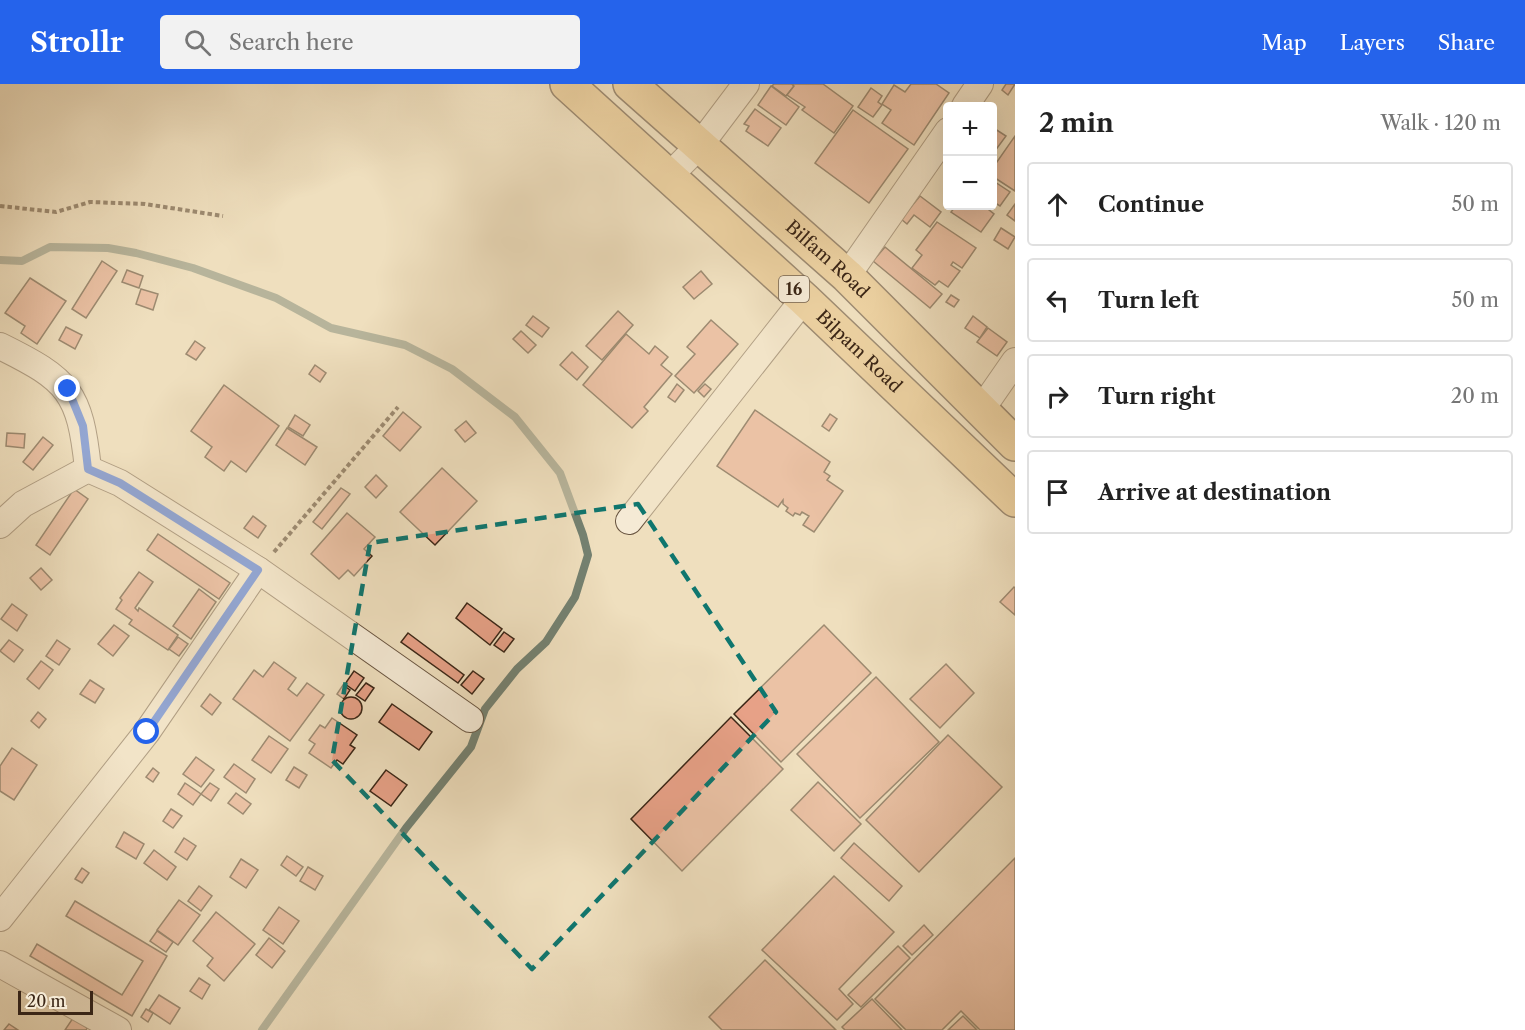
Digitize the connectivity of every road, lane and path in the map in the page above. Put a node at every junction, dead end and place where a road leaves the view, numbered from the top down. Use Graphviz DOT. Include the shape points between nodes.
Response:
graph roads {
  1 [pos="567,84"];
  2 [pos="630,84"];
  3 [pos="746,84"];
  4 [pos="980,84"];
  5 [pos="968,102"];
  6 [pos="943,138"];
  7 [pos="700,145"];
  8 [pos="670,175"];
  9 [pos="0,206"];
  10 [pos="223,216"];
  11 [pos="847,276"];
  12 [pos="804,298"];
  13 [pos="0,346"];
  14 [pos="1015,361"];
  15 [pos="398,407"];
  16 [pos="981,410"];
  17 [pos="1015,444"];
  18 [pos="88,469"];
  19 [pos="1015,500"];
  20 [pos="629,521"];
  21 [pos="0,525"];
  22 [pos="258,570"];
  23 [pos="470,718"];
  24 [pos="0,918"];
  25 [pos="0,964"];
  26 [pos="118,1030"];
  1 -- 8 [label="main road, Bilpam Road / 16"];
  2 -- 7 [label="main road, Bilfam Road / 16"];
  3 -- 7 [label="street"];
  4 -- 5 [label="street"];
  6 -- 11 [label="street"];
  7 -- 8 [label="street"];
  7 -- 11 [label="main road, Bilfam Road / 16"];
  8 -- 12 [label="main road, Bilpam Road / 16"];
  9 -- 10 [label="path" via="56,212 90,202 145,204"];
  11 -- 16 [label="main road, Bilfam Road / 16"];
  12 -- 19 [label="main road, Bilpam Road / 16"];
  12 -- 20 [label="street"];
  13 -- 18 [label="street" via="33,362 68,389 83,426"];
  14 -- 16 [label="street"];
  15 -- 22 [label="path"];
  16 -- 17 [label="main road, Bilfam Road / 16"];
  18 -- 21 [label="street" via="23,504"];
  18 -- 22 [label="street" via="120,483"];
  22 -- 23 [label="street"];
  22 -- 24 [label="street" via="147,732"];
  25 -- 26 [label="street"];
}
